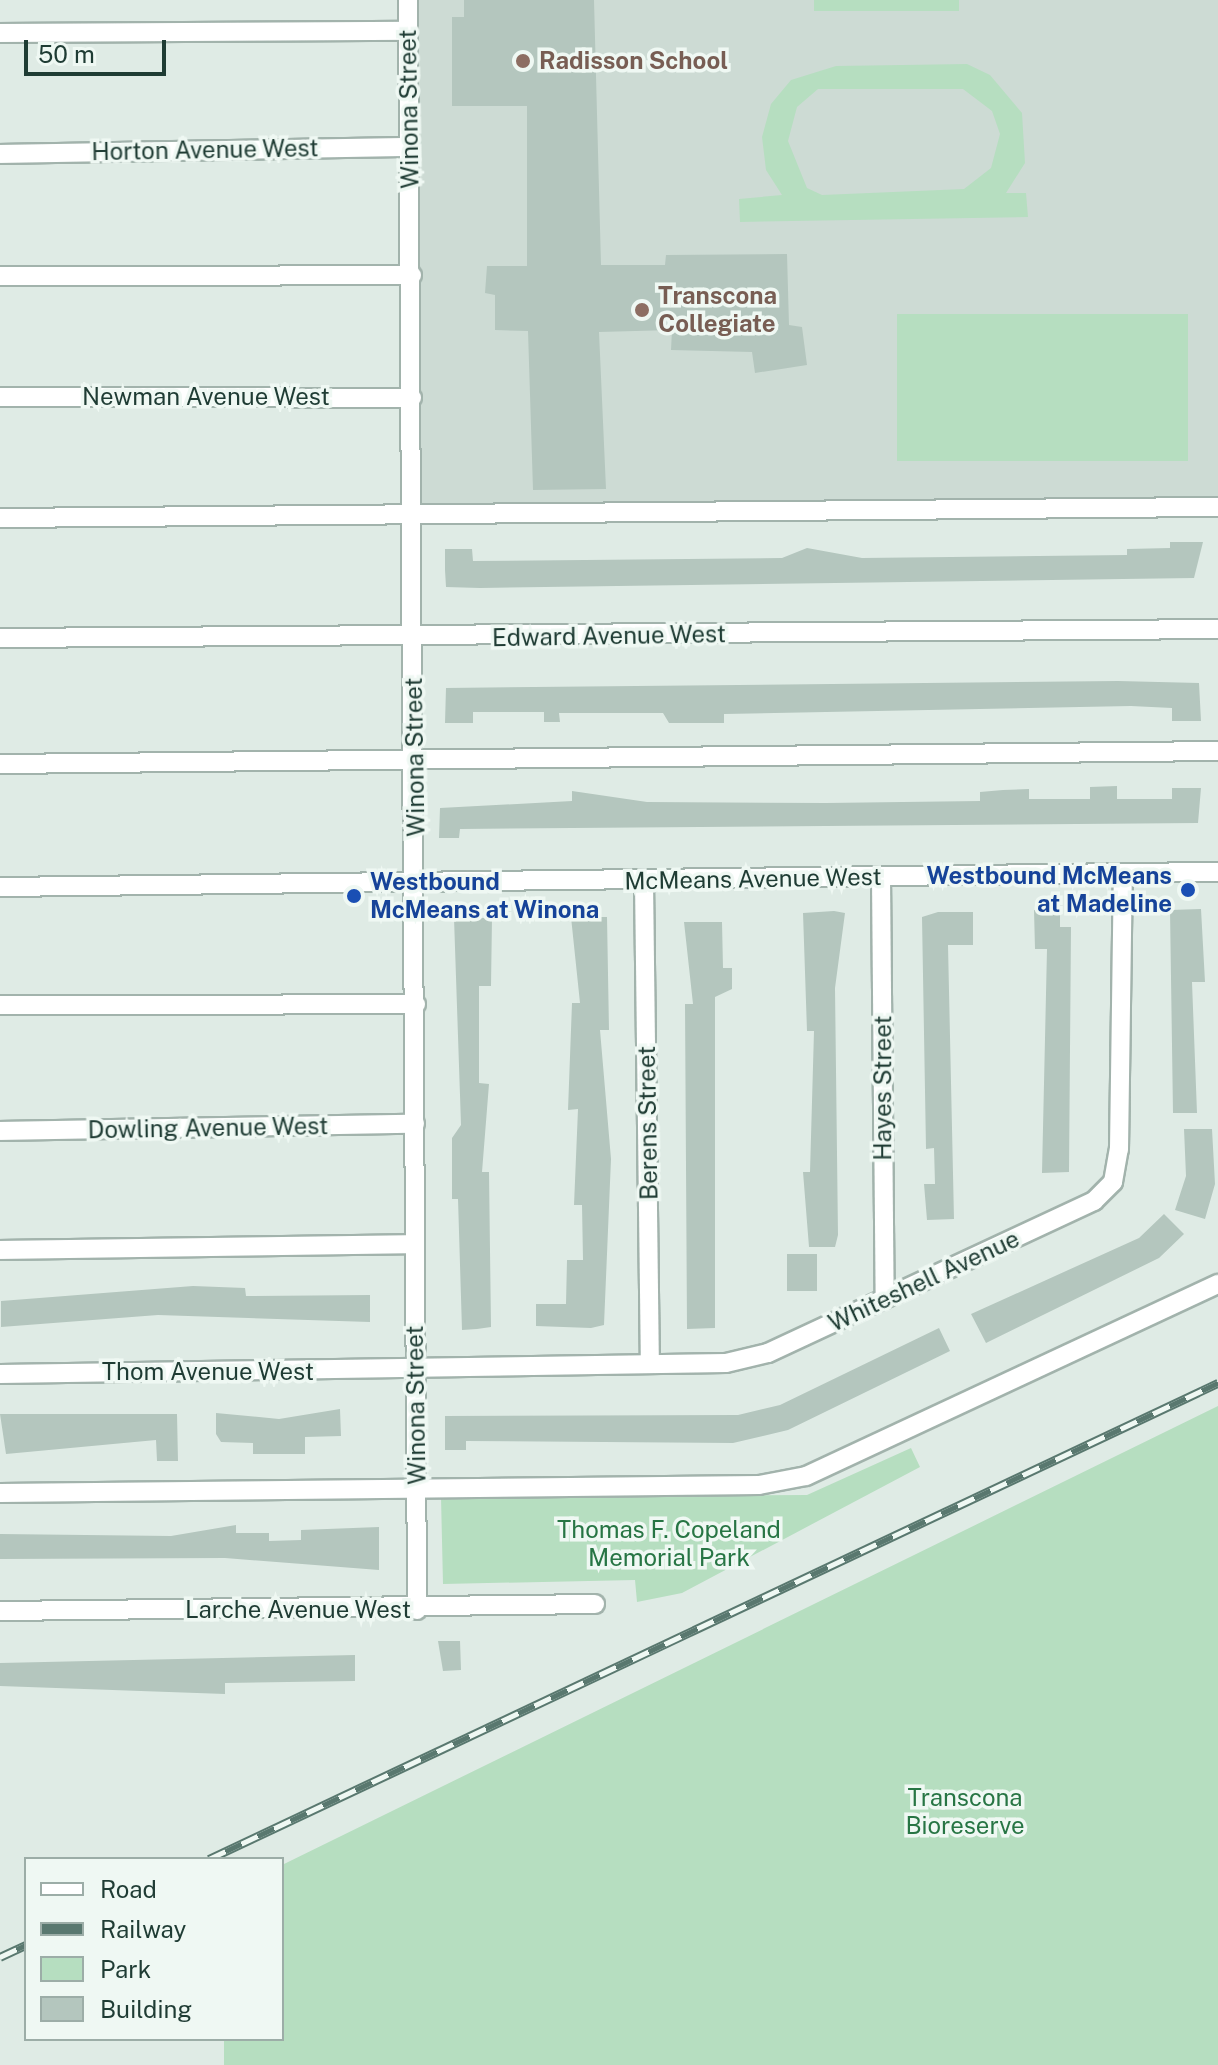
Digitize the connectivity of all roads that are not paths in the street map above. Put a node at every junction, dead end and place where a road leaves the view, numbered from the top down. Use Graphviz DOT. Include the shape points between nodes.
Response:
graph roads {
  1 [pos="408,0"];
  2 [pos="408,31"];
  3 [pos="0,33"];
  4 [pos="409,147"];
  5 [pos="0,154"];
  6 [pos="412,275"];
  7 [pos="0,276"];
  8 [pos="0,397"];
  9 [pos="412,398"];
  10 [pos="1218,507"];
  11 [pos="0,518"];
  12 [pos="413,518"];
  13 [pos="1218,629"];
  14 [pos="0,638"];
  15 [pos="414,639"];
  16 [pos="1218,751"];
  17 [pos="416,759"];
  18 [pos="0,764"];
  19 [pos="1218,872"];
  20 [pos="1123,873"];
  21 [pos="881,877"];
  22 [pos="644,881"];
  23 [pos="416,883"];
  24 [pos="0,887"];
  25 [pos="416,1004"];
  26 [pos="0,1005"];
  27 [pos="415,1124"];
  28 [pos="0,1131"];
  29 [pos="415,1244"];
  30 [pos="0,1250"];
  31 [pos="1218,1284"];
  32 [pos="885,1299"];
  33 [pos="650,1364"];
  34 [pos="416,1367"];
  35 [pos="0,1374"];
  36 [pos="418,1487"];
  37 [pos="0,1493"];
  38 [pos="595,1604"];
  39 [pos="417,1610"];
  40 [pos="0,1611"];
  1 -- 2 [label="street, Winona Street"];
  2 -- 3 [label="street"];
  2 -- 4 [label="street, Winona Street"];
  4 -- 5 [label="street, Horton Avenue West"];
  4 -- 6 [label="street, Winona Street"];
  6 -- 7 [label="street"];
  6 -- 9 [label="street, Winona Street"];
  8 -- 9 [label="street, Newman Avenue West"];
  9 -- 12 [label="street, Winona Street"];
  10 -- 12 [label="street" via="470,511"];
  11 -- 12 [label="street"];
  12 -- 15 [label="street, Winona Street"];
  13 -- 15 [label="street, Edward Avenue West"];
  14 -- 15 [label="street, Edward Avenue West"];
  15 -- 17 [label="street, Winona Street"];
  16 -- 17 [label="street"];
  17 -- 18 [label="street"];
  17 -- 23 [label="street, Winona Street"];
  19 -- 20 [label="street, McMeans Avenue West"];
  20 -- 21 [label="street, McMeans Avenue West"];
  20 -- 32 [label="street, Whiteshell Avenue" via="1113,1182 1094,1201"];
  21 -- 22 [label="street, McMeans Avenue West"];
  21 -- 32 [label="street, Hayes Street"];
  22 -- 23 [label="street, McMeans Avenue West"];
  22 -- 33 [label="street, Berens Street"];
  23 -- 24 [label="street, McMeans Avenue West"];
  23 -- 25 [label="street, Winona Street"];
  25 -- 26 [label="street"];
  25 -- 27 [label="street, Winona Street"];
  27 -- 28 [label="street, Dowling Avenue West"];
  27 -- 29 [label="street, Winona Street"];
  29 -- 30 [label="street"];
  29 -- 34 [label="street, Winona Street"];
  31 -- 36 [label="street" via="806,1476 759,1485"];
  32 -- 33 [label="street, Whiteshell Avenue" via="768,1353 726,1363"];
  33 -- 34 [label="street, Whiteshell Avenue"];
  34 -- 35 [label="street, Thom Avenue West"];
  34 -- 36 [label="street, Winona Street"];
  36 -- 37 [label="street"];
  36 -- 39 [label="street, Winona Street"];
  38 -- 39 [label="street, Larche Avenue West"];
  39 -- 40 [label="street, Larche Avenue West"];
}
